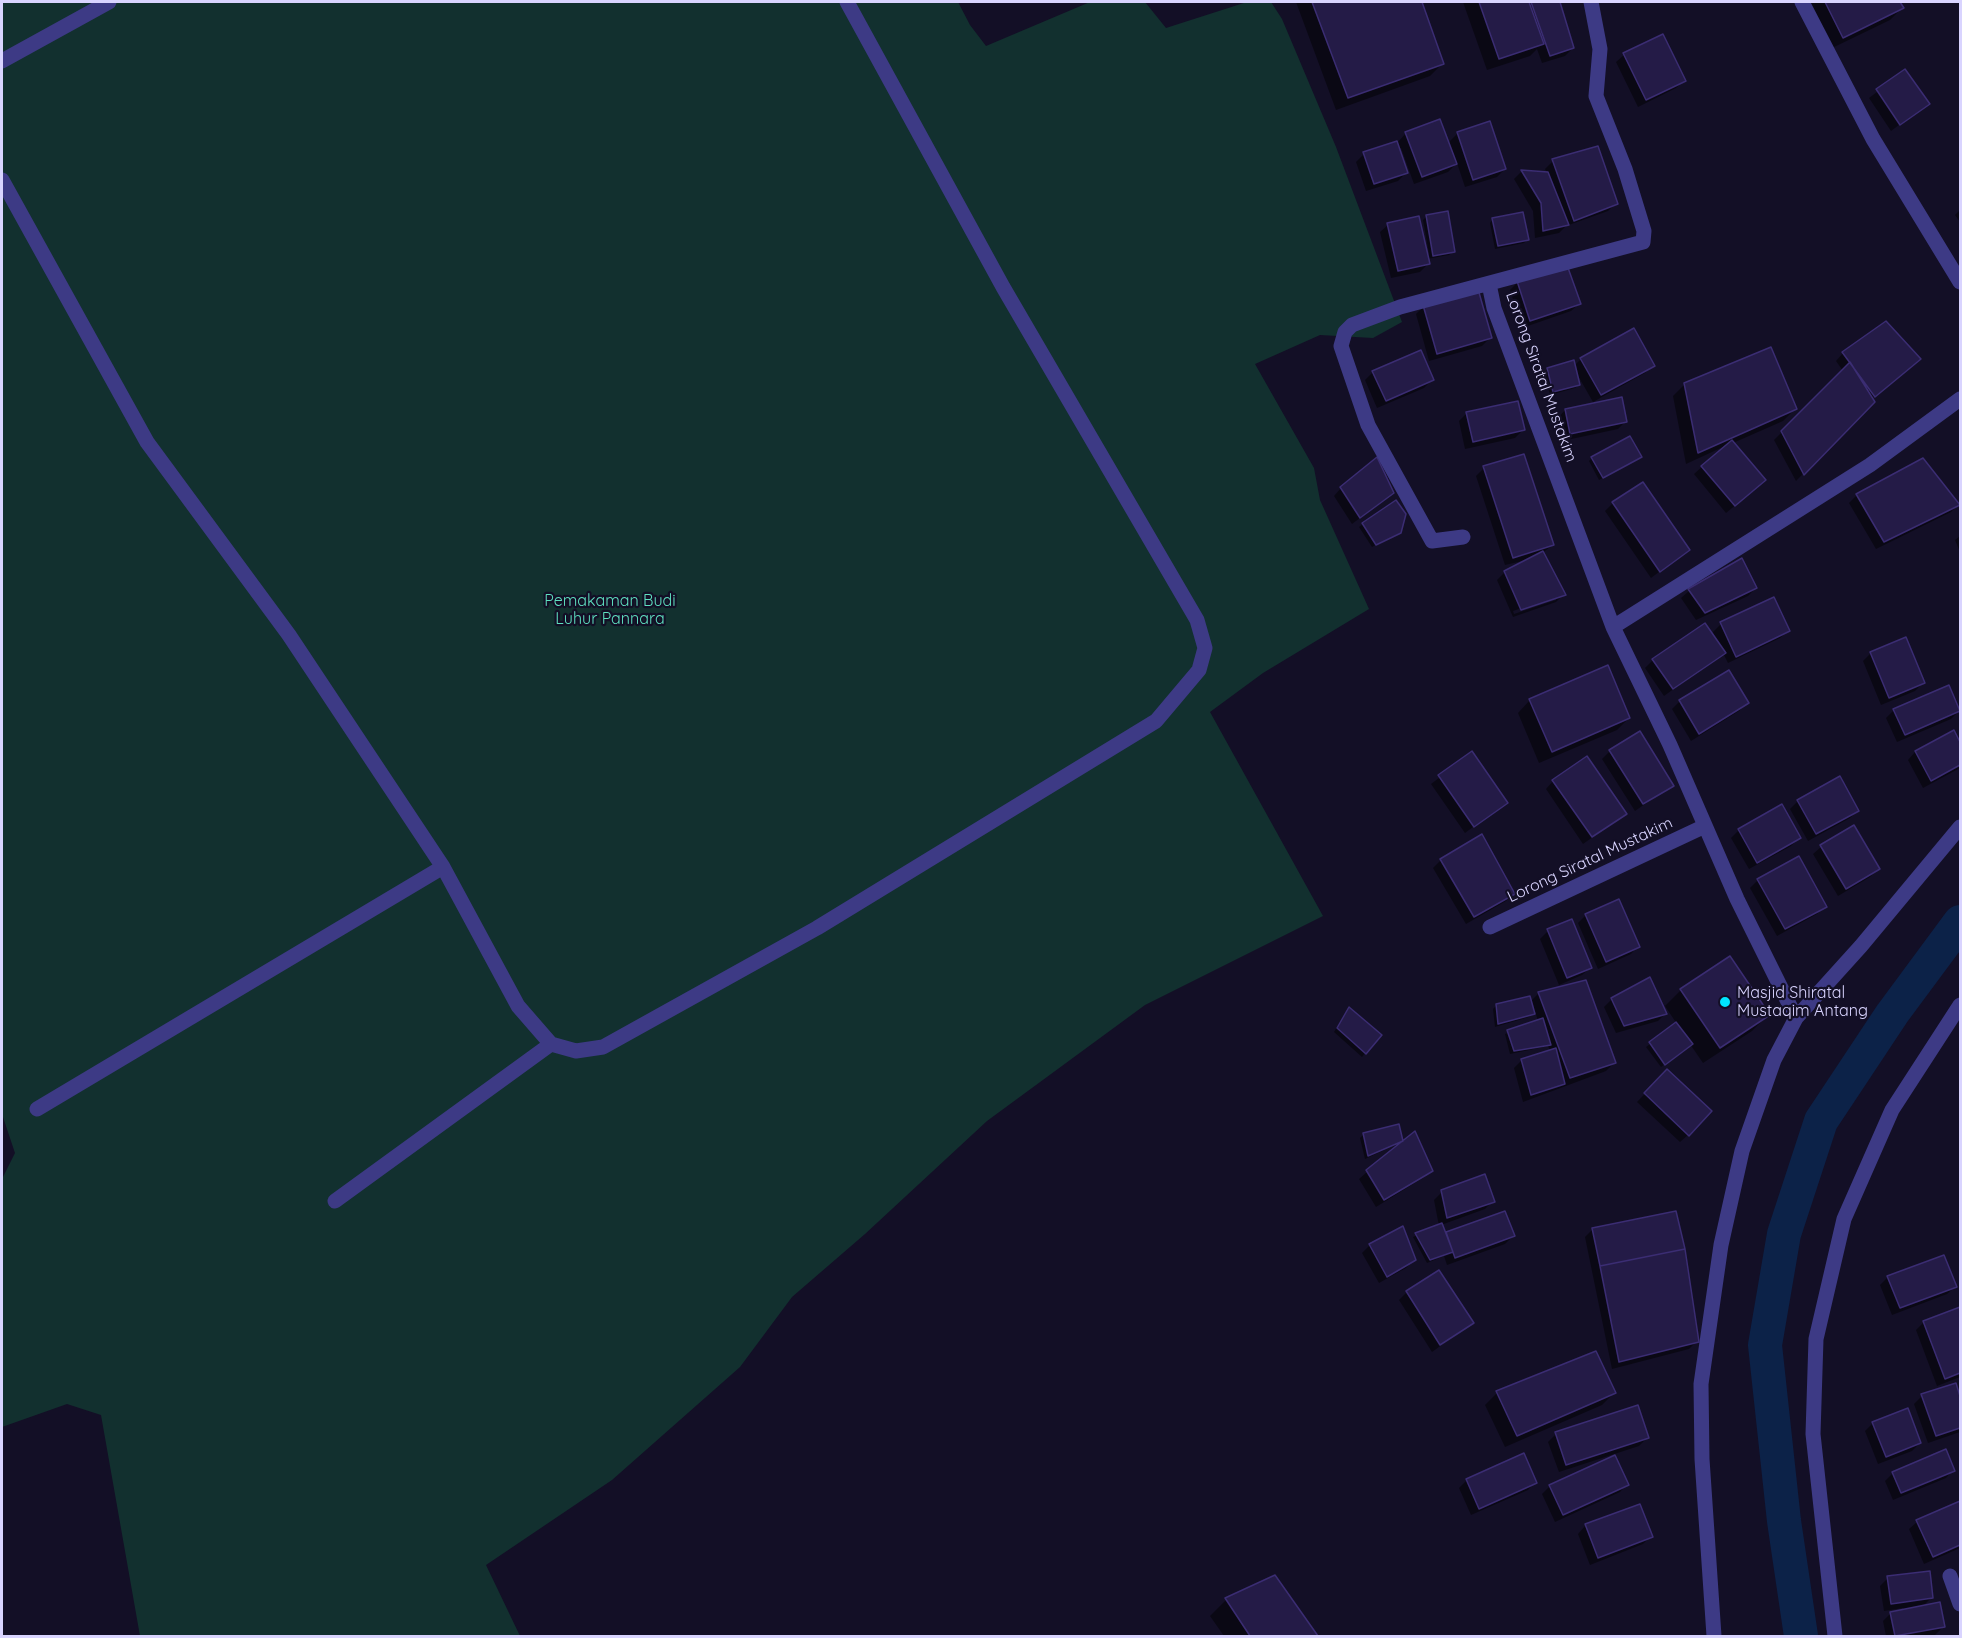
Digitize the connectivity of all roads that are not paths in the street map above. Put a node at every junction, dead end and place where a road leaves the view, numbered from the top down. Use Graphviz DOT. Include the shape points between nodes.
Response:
graph roads {
  1 [pos="109,2"];
  2 [pos="847,2"];
  3 [pos="1590,2"];
  4 [pos="1802,2"];
  5 [pos="2,61"];
  6 [pos="2,180"];
  7 [pos="1960,282"];
  8 [pos="1489,284"];
  9 [pos="1960,399"];
  10 [pos="1464,537"];
  11 [pos="1612,627"];
  12 [pos="1705,826"];
  13 [pos="1960,827"];
  14 [pos="443,867"];
  15 [pos="1490,927"];
  16 [pos="1960,1005"];
  17 [pos="1796,1018"];
  18 [pos="551,1044"];
  19 [pos="38,1109"];
  20 [pos="334,1201"];
  21 [pos="1950,1576"];
  22 [pos="1960,1604"];
  23 [pos="1714,1636"];
  24 [pos="1835,1636"];
  1 -- 5 [label="street"];
  2 -- 18 [label="street" via="1003,287 1197,620 1205,648 1199,670 1156,721 817,928 603,1047 576,1051"];
  3 -- 8 [label="street, Lorong Siratal Mustakim" via="1600,49 1596,96 1625,169 1644,231 1643,242"];
  4 -- 7 [label="street" via="1873,139"];
  6 -- 14 [label="street" via="147,442 289,635"];
  8 -- 10 [label="street" via="1400,307 1352,325 1341,346 1368,425 1432,541"];
  8 -- 11 [label="street, Lorong Siratal Mustakim" via="1494,308"];
  9 -- 11 [label="street" via="1870,465"];
  11 -- 12 [label="street, Lorong Siratal Mustakim"];
  12 -- 15 [label="street, Lorong Siratal Mustakim"];
  12 -- 17 [label="street, Lorong Siratal Mustakim"];
  13 -- 17 [label="street"];
  14 -- 18 [label="street" via="518,1006"];
  14 -- 19 [label="street"];
  16 -- 24 [label="street" via="1892,1110 1844,1219 1816,1339 1813,1434"];
  17 -- 23 [label="street" via="1774,1060 1742,1151 1721,1245 1701,1384"];
  18 -- 20 [label="street"];
  21 -- 22 [label="street"];
}
